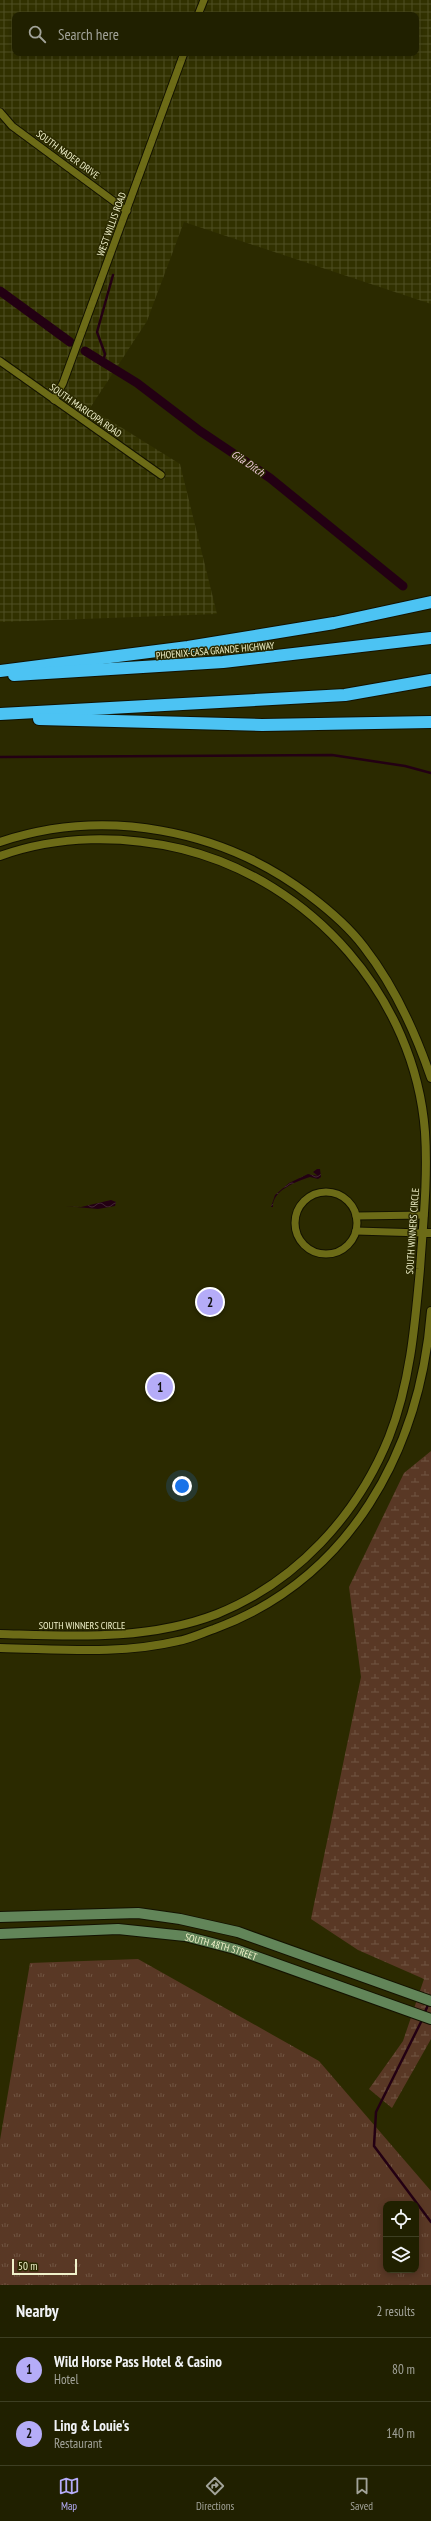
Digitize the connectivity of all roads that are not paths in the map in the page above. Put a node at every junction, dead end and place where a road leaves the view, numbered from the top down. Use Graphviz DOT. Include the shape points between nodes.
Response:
graph roads {
  1 [pos="204,0"];
  2 [pos="199,12"];
  3 [pos="183,56"];
  4 [pos="0,112"];
  5 [pos="127,211"];
  6 [pos="0,361"];
  7 [pos="54,400"];
  8 [pos="161,475"];
  9 [pos="431,602"];
  10 [pos="431,638"];
  11 [pos="0,671"];
  12 [pos="0,675"];
  13 [pos="431,680"];
  14 [pos="0,714"];
  15 [pos="0,718"];
  16 [pos="431,722"];
  17 [pos="135,827"];
  18 [pos="134,841"];
  19 [pos="0,842"];
  20 [pos="0,856"];
  21 [pos="380,971"];
  22 [pos="368,979"];
  23 [pos="431,1078"];
  24 [pos="427,1215"];
  25 [pos="356,1216"];
  26 [pos="356,1231"];
  27 [pos="427,1233"];
  28 [pos="431,1311"];
  29 [pos="407,1369"];
  30 [pos="422,1372"];
  31 [pos="405,1383"];
  32 [pos="418,1386"];
  33 [pos="0,1634"];
  34 [pos="0,1648"];
  35 [pos="0,1917"];
  36 [pos="0,1934"];
  37 [pos="427,1999"];
  38 [pos="431,2019"];
  1 -- 2 [label="street"];
  3 -- 5 [label="street, WEST WILLIS ROAD"];
  4 -- 5 [label="street, SOUTH NADER DRIVE" via="12,126"];
  5 -- 7 [label="street, WEST WILLIS ROAD" via="63,383"];
  6 -- 7 [label="street, SOUTH MARICOPA ROAD"];
  7 -- 8 [label="street, SOUTH MARICOPA ROAD"];
  9 -- 11 [label="highway" via="334,623 196,646"];
  10 -- 12 [label="highway, PHOENIX-CASA GRANDE HIGHWAY" via="224,662 37,675"];
  13 -- 14 [label="highway" via="345,695"];
  15 -- 16 [label="highway" via="262,725"];
  17 -- 18 [label="street"];
  17 -- 19 [label="street" via="107,825 59,828"];
  17 -- 21 [label="street" via="159,829 209,841 253,859 292,882 329,910 364,946"];
  18 -- 20 [label="street, SOUTH WINNERS CIRCLE" via="107,839 58,842"];
  18 -- 22 [label="street, SOUTH WINNERS CIRCLE" via="154,842 202,854 245,871 284,893 319,920 352,955"];
  21 -- 22 [label="street"];
  21 -- 23 [label="street" via="396,994 418,1039"];
  22 -- 24 [label="street, SOUTH WINNERS CIRCLE" via="384,1003 404,1044 418,1088 425,1130"];
  24 -- 25 [label="street"];
  24 -- 27 [label="street, SOUTH WINNERS CIRCLE"];
  25 -- 26 [label="street"];
  25 -- 26 [label="street" via="345,1198 336,1193 325,1192 306,1199 299,1208 296,1218 300,1238 307,1247 316,1252 338,1251 352,1240"];
  26 -- 27 [label="street"];
  27 -- 29 [label="street, SOUTH WINNERS CIRCLE" via="415,1329"];
  28 -- 30 [label="street"];
  29 -- 30 [label="street"];
  29 -- 31 [label="street, SOUTH WINNERS CIRCLE"];
  30 -- 32 [label="street"];
  31 -- 32 [label="street"];
  31 -- 33 [label="street, SOUTH WINNERS CIRCLE" via="389,1437 360,1496 318,1546 285,1576 255,1595 217,1614 167,1629 118,1636"];
  32 -- 34 [label="street" via="404,1438 373,1501 360,1520 324,1560 293,1587 256,1610 179,1641 124,1651"];
  35 -- 37 [label="main road, SOUTH 48TH STREET" via="138,1913 180,1918 238,1932"];
  36 -- 38 [label="main road, SOUTH 48TH STREET" via="118,1929 185,1936 235,1949"];
}
